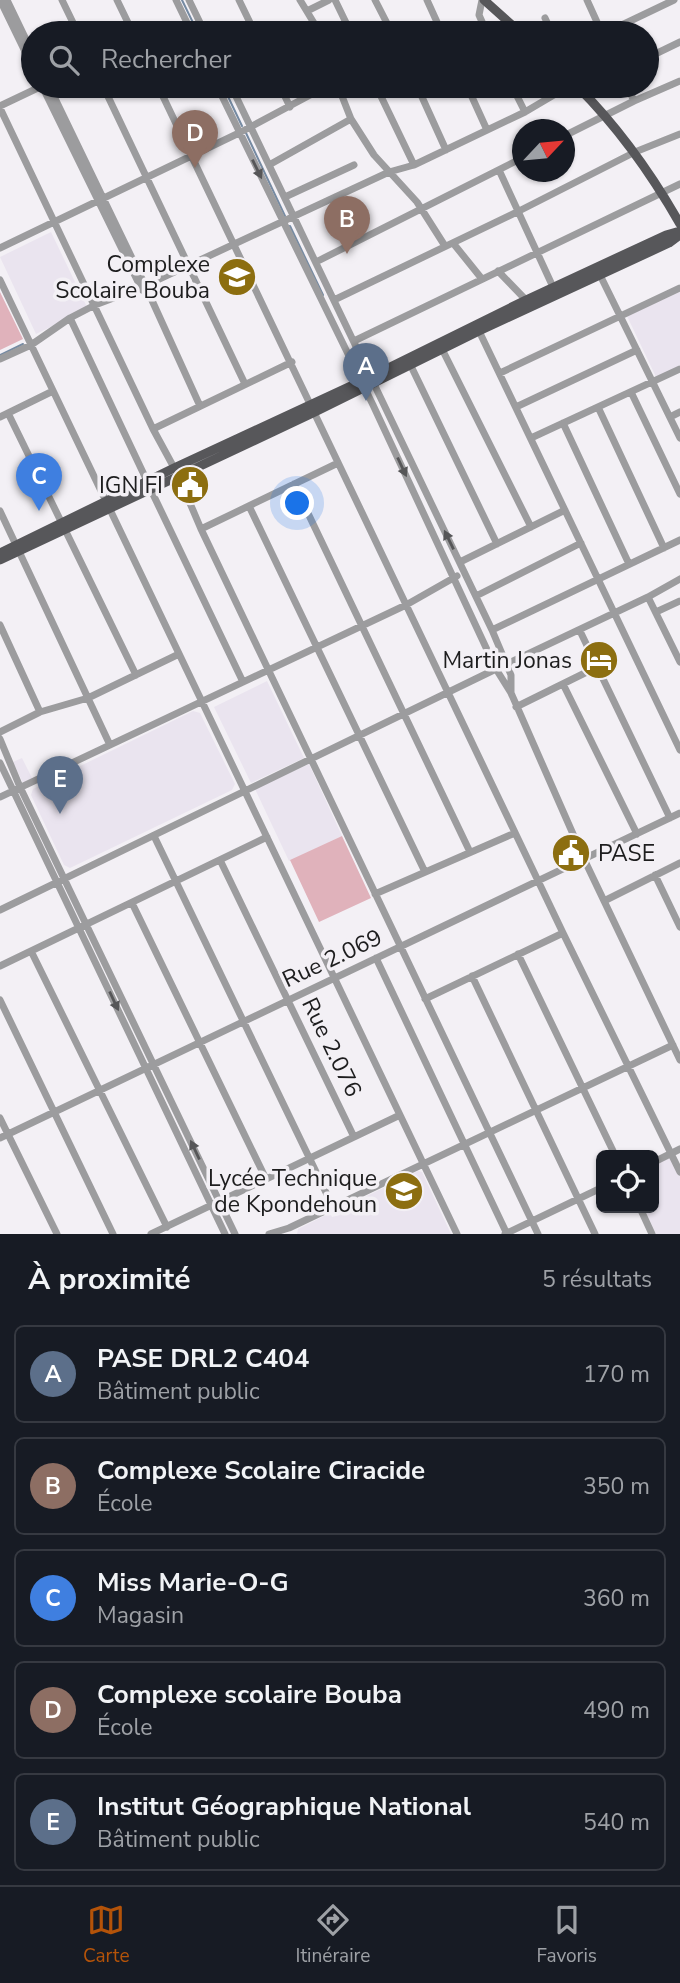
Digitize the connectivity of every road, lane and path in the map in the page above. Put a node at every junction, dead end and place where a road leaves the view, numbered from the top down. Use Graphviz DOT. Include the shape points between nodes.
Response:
graph roads {
  1 [pos="0,0"];
  2 [pos="7,0"];
  3 [pos="62,0"];
  4 [pos="117,0"];
  5 [pos="176,0"];
  6 [pos="189,0"];
  7 [pos="239,0"];
  8 [pos="300,0"];
  9 [pos="329,0"];
  10 [pos="335,0"];
  11 [pos="375,0"];
  12 [pos="427,0"];
  13 [pos="483,0"];
  14 [pos="587,0"];
  15 [pos="674,0"];
  16 [pos="307,11"];
  17 [pos="545,18"];
  18 [pos="72,21"];
  19 [pos="127,21"];
  20 [pos="186,21"];
  21 [pos="199,21"];
  22 [pos="249,21"];
  23 [pos="313,21"];
  24 [pos="345,21"];
  25 [pos="386,21"];
  26 [pos="437,21"];
  27 [pos="482,21"];
  28 [pos="507,21"];
  29 [pos="546,21"];
  30 [pos="598,21"];
  31 [pos="629,21"];
  32 [pos="21,29"];
  33 [pos="680,42"];
  34 [pos="21,43"];
  35 [pos="659,52"];
  36 [pos="680,81"];
  37 [pos="659,90"];
  38 [pos="21,96"];
  39 [pos="48,98"];
  40 [pos="54,98"];
  41 [pos="109,98"];
  42 [pos="164,98"];
  43 [pos="223,98"];
  44 [pos="237,98"];
  45 [pos="286,98"];
  46 [pos="306,98"];
  47 [pos="343,98"];
  48 [pos="382,98"];
  49 [pos="422,98"];
  50 [pos="472,98"];
  51 [pos="518,98"];
  52 [pos="549,98"];
  53 [pos="589,98"];
  54 [pos="633,98"];
  55 [pos="641,98"];
  56 [pos="634,101"];
  57 [pos="0,107"];
  58 [pos="290,107"];
  59 [pos="525,112"];
  60 [pos="605,114"];
  61 [pos="351,118"];
  62 [pos="251,127"];
  63 [pos="487,130"];
  64 [pos="575,130"];
  65 [pos="239,133"];
  66 [pos="680,134"];
  67 [pos="446,150"];
  68 [pos="635,152"];
  69 [pos="191,155"];
  70 [pos="512,164"];
  71 [pos="270,165"];
  72 [pos="354,165"];
  73 [pos="414,165"];
  74 [pos="499,170"];
  75 [pos="389,172"];
  76 [pos="146,177"];
  77 [pos="680,184"];
  78 [pos="662,192"];
  79 [pos="285,197"];
  80 [pos="100,200"];
  81 [pos="420,207"];
  82 [pos="519,211"];
  83 [pos="294,216"];
  84 [pos="283,221"];
  85 [pos="54,222"];
  86 [pos="680,224"];
  87 [pos="680,233"];
  88 [pos="235,243"];
  89 [pos="449,245"];
  90 [pos="0,248"];
  91 [pos="538,252"];
  92 [pos="316,262"];
  93 [pos="189,265"];
  94 [pos="498,271"];
  95 [pos="600,275"];
  96 [pos="482,279"];
  97 [pos="0,280"];
  98 [pos="142,287"];
  99 [pos="553,287"];
  100 [pos="680,288"];
  101 [pos="334,300"];
  102 [pos="526,300"];
  103 [pos="95,306"];
  104 [pos="620,316"];
  105 [pos="70,318"];
  106 [pos="480,331"];
  107 [pos="354,341"];
  108 [pos="31,345"];
  109 [pos="442,349"];
  110 [pos="637,350"];
  111 [pos="0,359"];
  112 [pos="292,362"];
  113 [pos="410,364"];
  114 [pos="680,369"];
  115 [pos="499,373"];
  116 [pos="372,380"];
  117 [pos="652,382"];
  118 [pos="245,384"];
  119 [pos="362,385"];
  120 [pos="53,391"];
  121 [pos="631,392"];
  122 [pos="200,406"];
  123 [pos="313,407"];
  124 [pos="516,407"];
  125 [pos="598,407"];
  126 [pos="680,412"];
  127 [pos="4,415"];
  128 [pos="670,417"];
  129 [pos="563,423"];
  130 [pos="153,429"];
  131 [pos="531,438"];
  132 [pos="680,438"];
  133 [pos="338,463"];
  134 [pos="176,472"];
  135 [pos="149,484"];
  136 [pos="294,484"];
  137 [pos="680,494"];
  138 [pos="109,505"];
  139 [pos="249,506"];
  140 [pos="0,510"];
  141 [pos="565,510"];
  142 [pos="63,527"];
  143 [pos="531,527"];
  144 [pos="201,529"];
  145 [pos="680,540"];
  146 [pos="581,543"];
  147 [pos="497,544"];
  148 [pos="18,547"];
  149 [pos="664,548"];
  150 [pos="0,552"];
  151 [pos="0,560"];
  152 [pos="460,562"];
  153 [pos="629,564"];
  154 [pos="465,573"];
  155 [pos="454,578"];
  156 [pos="598,579"];
  157 [pos="680,579"];
  158 [pos="476,596"];
  159 [pos="648,597"];
  160 [pos="680,601"];
  161 [pos="407,605"];
  162 [pos="656,612"];
  163 [pos="615,614"];
  164 [pos="0,625"];
  165 [pos="362,626"];
  166 [pos="492,630"];
  167 [pos="580,631"];
  168 [pos="680,641"];
  169 [pos="672,645"];
  170 [pos="317,647"];
  171 [pos="179,654"];
  172 [pos="680,662"];
  173 [pos="507,663"];
  174 [pos="597,667"];
  175 [pos="496,669"];
  176 [pos="268,670"];
  177 [pos="136,675"];
  178 [pos="243,682"];
  179 [pos="563,684"];
  180 [pos="511,693"];
  181 [pos="449,694"];
  182 [pos="88,698"];
  183 [pos="202,702"];
  184 [pos="516,707"];
  185 [pos="40,712"];
  186 [pos="405,715"];
  187 [pos="680,723"];
  188 [pos="669,727"];
  189 [pos="0,732"];
  190 [pos="359,737"];
  191 [pos="0,739"];
  192 [pos="110,745"];
  193 [pos="680,750"];
  194 [pos="311,760"];
  195 [pos="0,763"];
  196 [pos="17,789"];
  197 [pos="245,792"];
  198 [pos="0,797"];
  199 [pos="680,813"];
  200 [pos="670,818"];
  201 [pos="515,833"];
  202 [pos="637,834"];
  203 [pos="154,836"];
  204 [pos="267,837"];
  205 [pos="470,852"];
  206 [pos="584,859"];
  207 [pos="220,860"];
  208 [pos="680,863"];
  209 [pos="425,872"];
  210 [pos="655,875"];
  211 [pos="61,880"];
  212 [pos="176,881"];
  213 [pos="538,881"];
  214 [pos="375,894"];
  215 [pos="604,901"];
  216 [pos="132,903"];
  217 [pos="0,910"];
  218 [pos="83,927"];
  219 [pos="680,927"];
  220 [pos="563,933"];
  221 [pos="401,947"];
  222 [pos="31,951"];
  223 [pos="518,954"];
  224 [pos="376,958"];
  225 [pos="0,966"];
  226 [pos="472,976"];
  227 [pos="334,978"];
  228 [pos="425,999"];
  229 [pos="0,1000"];
  230 [pos="288,1000"];
  231 [pos="243,1022"];
  232 [pos="199,1043"];
  233 [pos="673,1045"];
  234 [pos="680,1060"];
  235 [pos="154,1064"];
  236 [pos="627,1067"];
  237 [pos="146,1068"];
  238 [pos="583,1088"];
  239 [pos="100,1091"];
  240 [pos="536,1110"];
  241 [pos="55,1113"];
  242 [pos="400,1115"];
  243 [pos="0,1118"];
  244 [pos="489,1132"];
  245 [pos="4,1137"];
  246 [pos="354,1137"];
  247 [pos="464,1144"];
  248 [pos="680,1149"];
  249 [pos="613,1150"];
  250 [pos="671,1153"];
  251 [pos="309,1158"];
  252 [pos="659,1159"];
  253 [pos="423,1164"];
  254 [pos="680,1172"];
  255 [pos="266,1180"];
  256 [pos="596,1190"];
  257 [pos="578,1199"];
  258 [pos="220,1202"];
  259 [pos="211,1206"];
  260 [pos="333,1207"];
  261 [pos="642,1213"];
  262 [pos="532,1221"];
  263 [pos="167,1227"];
  264 [pos="290,1231"];
  265 [pos="57,1234"];
  266 [pos="113,1234"];
  267 [pos="152,1234"];
  268 [pos="225,1234"];
  269 [pos="236,1234"];
  270 [pos="270,1234"];
  271 [pos="457,1234"];
  272 [pos="506,1234"];
  273 [pos="538,1234"];
  274 [pos="595,1234"];
  275 [pos="652,1234"];
  1 -- 34 [label="street"];
  2 -- 32 [label="street"];
  3 -- 18 [label="street"];
  4 -- 19 [label="street"];
  5 -- 20 [label="street"];
  6 -- 21 [label="street"];
  7 -- 22 [label="street"];
  8 -- 16 [label="street"];
  9 -- 16 [label="street"];
  10 -- 24 [label="street"];
  11 -- 25 [label="street"];
  12 -- 26 [label="street"];
  13 -- 27 [label="street"];
  13 -- 28 [label="main road"];
  14 -- 30 [label="street"];
  15 -- 31 [label="street"];
  16 -- 23 [label="street"];
  17 -- 29 [label="street"];
  33 -- 35 [label="street"];
  36 -- 37 [label="street"];
  38 -- 57 [label="street"];
  39 -- 80 [label="street"];
  40 -- 80 [label="street"];
  41 -- 76 [label="street"];
  42 -- 69 [label="street"];
  43 -- 65 [label="street"];
  44 -- 62 [label="street"];
  45 -- 58 [label="street"];
  46 -- 58 [label="street"];
  47 -- 61 [label="street"];
  48 -- 73 [label="street"];
  49 -- 67 [label="street"];
  50 -- 63 [label="street"];
  51 -- 59 [label="street"];
  52 -- 59 [label="street"];
  53 -- 60 [label="main road"];
  54 -- 56 [label="street"];
  55 -- 56 [label="street"];
  56 -- 60 [label="street"];
  57 -- 85 [label="street"];
  58 -- 62 [label="street"];
  59 -- 63 [label="street"];
  60 -- 64 [label="street"];
  60 -- 68 [label="main road"];
  61 -- 71 [label="street"];
  61 -- 75 [label="street"];
  62 -- 65 [label="street"];
  62 -- 71 [label="street"];
  63 -- 67 [label="street"];
  65 -- 69 [label="street"];
  65 -- 84 [label="street, one-way"];
  66 -- 68 [label="street"];
  67 -- 73 [label="street"];
  68 -- 78 [label="main road"];
  68 -- 82 [label="street"];
  69 -- 76 [label="street"];
  69 -- 88 [label="street"];
  70 -- 74 [label="street"];
  71 -- 79 [label="street"];
  72 -- 79 [label="street"];
  73 -- 75 [label="street"];
  74 -- 81 [label="street"];
  74 -- 82 [label="street"];
  75 -- 81 [label="street"];
  75 -- 83 [label="street"];
  76 -- 80 [label="street"];
  76 -- 93 [label="street"];
  77 -- 78 [label="street"];
  78 -- 86 [label="main road"];
  78 -- 91 [label="street"];
  79 -- 83 [label="street"];
  80 -- 85 [label="street"];
  80 -- 98 [label="street"];
  81 -- 89 [label="street"];
  81 -- 92 [label="street"];
  82 -- 89 [label="street"];
  82 -- 91 [label="street"];
  83 -- 84 [label="street"];
  83 -- 92 [label="street"];
  84 -- 88 [label="street"];
  84 -- 119 [label="street"];
  85 -- 90 [label="street"];
  85 -- 103 [label="street"];
  87 -- 95 [label="main road" via="669,243"];
  87 -- 99 [label="main road" via="666,235"];
  88 -- 93 [label="street"];
  88 -- 112 [label="street"];
  89 -- 96 [label="street"];
  89 -- 101 [label="street"];
  91 -- 94 [label="street"];
  91 -- 99 [label="street"];
  92 -- 101 [label="street"];
  93 -- 98 [label="street"];
  93 -- 118 [label="street"];
  94 -- 96 [label="street"];
  94 -- 102 [label="street"];
  95 -- 104 [label="street"];
  95 -- 106 [label="main road"];
  96 -- 107 [label="street"];
  97 -- 108 [label="street"];
  98 -- 103 [label="street"];
  98 -- 122 [label="street"];
  99 -- 102 [label="main road"];
  100 -- 104 [label="street"];
  101 -- 107 [label="street"];
  102 -- 116 [label="main road"];
  103 -- 105 [label="street"];
  103 -- 130 [label="street"];
  104 -- 110 [label="street"];
  104 -- 115 [label="street"];
  105 -- 108 [label="street"];
  105 -- 135 [label="street"];
  106 -- 109 [label="main road"];
  106 -- 115 [label="street"];
  107 -- 116 [label="street"];
  108 -- 111 [label="street"];
  108 -- 120 [label="street"];
  109 -- 113 [label="main road"];
  109 -- 143 [label="street"];
  110 -- 117 [label="street"];
  110 -- 124 [label="street"];
  112 -- 118 [label="street"];
  112 -- 123 [label="street"];
  113 -- 116 [label="main road"];
  113 -- 147 [label="street"];
  114 -- 117 [label="street"];
  115 -- 124 [label="street"];
  116 -- 119 [label="main road"];
  152 -- 116 [label="street, one-way"];
  117 -- 121 [label="street"];
  117 -- 128 [label="street"];
  118 -- 122 [label="street"];
  119 -- 123 [label="main road"];
  119 -- 155 [label="street, one-way"];
  120 -- 127 [label="street"];
  120 -- 138 [label="street"];
  121 -- 125 [label="street"];
  121 -- 137 [label="street"];
  122 -- 130 [label="street"];
  123 -- 133 [label="street"];
  123 -- 134 [label="main road"];
  124 -- 131 [label="street"];
  125 -- 129 [label="street"];
  125 -- 149 [label="street"];
  126 -- 128 [label="street"];
  127 -- 142 [label="street"];
  128 -- 132 [label="street"];
  129 -- 131 [label="street"];
  129 -- 153 [label="street"];
  130 -- 134 [label="street"];
  131 -- 141 [label="street"];
  133 -- 136 [label="street"];
  133 -- 161 [label="street"];
  134 -- 135 [label="main road"];
  134 -- 144 [label="street"];
  135 -- 138 [label="main road"];
  135 -- 178 [label="street"];
  136 -- 139 [label="street"];
  136 -- 165 [label="street"];
  138 -- 142 [label="main road"];
  138 -- 171 [label="street"];
  139 -- 144 [label="street"];
  139 -- 170 [label="street"];
  140 -- 148 [label="street"];
  141 -- 143 [label="street"];
  141 -- 146 [label="street"];
  142 -- 148 [label="main road"];
  142 -- 177 [label="street"];
  143 -- 147 [label="street"];
  144 -- 176 [label="street"];
  145 -- 149 [label="street"];
  146 -- 156 [label="street"];
  146 -- 158 [label="street"];
  147 -- 152 [label="street"];
  148 -- 150 [label="main road"];
  148 -- 151 [label="main road"];
  148 -- 182 [label="street"];
  149 -- 153 [label="street"];
  152 -- 154 [label="street"];
  153 -- 156 [label="street"];
  154 -- 155 [label="street"];
  154 -- 158 [label="street"];
  155 -- 161 [label="street"];
  155 -- 175 [label="street"];
  156 -- 163 [label="street"];
  156 -- 166 [label="street"];
  157 -- 159 [label="street"];
  158 -- 166 [label="street"];
  159 -- 162 [label="street"];
  159 -- 163 [label="street"];
  160 -- 162 [label="street"];
  161 -- 165 [label="street"];
  161 -- 181 [label="street"];
  162 -- 169 [label="street"];
  163 -- 167 [label="street"];
  163 -- 188 [label="street"];
  164 -- 185 [label="street"];
  165 -- 170 [label="street"];
  165 -- 186 [label="street"];
  166 -- 173 [label="street"];
  167 -- 173 [label="street"];
  167 -- 174 [label="street"];
  168 -- 169 [label="street"];
  169 -- 172 [label="street"];
  170 -- 176 [label="street"];
  170 -- 190 [label="street"];
  171 -- 177 [label="street"];
  171 -- 183 [label="street"];
  173 -- 175 [label="street"];
  173 -- 180 [label="street"];
  174 -- 179 [label="street"];
  174 -- 200 [label="street"];
  175 -- 180 [label="street"];
  175 -- 181 [label="street"];
  176 -- 178 [label="street"];
  176 -- 194 [label="street"];
  177 -- 182 [label="street"];
  178 -- 183 [label="street"];
  179 -- 184 [label="street"];
  179 -- 202 [label="street"];
  180 -- 184 [label="street"];
  181 -- 186 [label="street"];
  181 -- 201 [label="street"];
  182 -- 185 [label="street"];
  182 -- 192 [label="street"];
  183 -- 192 [label="street"];
  183 -- 197 [label="street"];
  184 -- 206 [label="street"];
  185 -- 189 [label="street"];
  186 -- 190 [label="street"];
  186 -- 205 [label="street"];
  187 -- 188 [label="street"];
  188 -- 193 [label="street"];
  190 -- 194 [label="street"];
  190 -- 209 [label="street"];
  191 -- 196 [label="street"];
  192 -- 196 [label="street"];
  194 -- 197 [label="street"];
  194 -- 214 [label="street"];
  195 -- 196 [label="street"];
  196 -- 198 [label="street"];
  196 -- 211 [label="street"];
  197 -- 203 [label="street"];
  197 -- 204 [label="street"];
  199 -- 200 [label="street, Rue 2.069"];
  200 -- 202 [label="street, Rue 2.069"];
  201 -- 205 [label="street"];
  201 -- 213 [label="street"];
  202 -- 206 [label="street, Rue 2.069"];
  203 -- 211 [label="street"];
  203 -- 212 [label="street"];
  204 -- 207 [label="street"];
  204 -- 227 [label="street"];
  205 -- 209 [label="street"];
  206 -- 213 [label="street, Rue 2.069"];
  206 -- 215 [label="street"];
  207 -- 212 [label="street"];
  207 -- 230 [label="street, Rue 2.076"];
  208 -- 210 [label="street"];
  209 -- 214 [label="street"];
  210 -- 215 [label="street"];
  210 -- 219 [label="street"];
  211 -- 217 [label="street"];
  211 -- 218 [label="street"];
  212 -- 216 [label="street"];
  212 -- 231 [label="street"];
  213 -- 220 [label="street"];
  213 -- 221 [label="street, Rue 2.069"];
  214 -- 221 [label="street"];
  215 -- 233 [label="street"];
  216 -- 218 [label="street"];
  216 -- 232 [label="street"];
  218 -- 222 [label="street"];
  218 -- 235 [label="street"];
  218 -- 237 [label="street, one-way"];
  220 -- 223 [label="street"];
  220 -- 236 [label="street"];
  221 -- 224 [label="street, Rue 2.069"];
  221 -- 228 [label="street"];
  222 -- 225 [label="street"];
  222 -- 239 [label="street"];
  223 -- 226 [label="street"];
  223 -- 238 [label="street"];
  224 -- 227 [label="street, Rue 2.069"];
  224 -- 247 [label="street"];
  226 -- 228 [label="street"];
  226 -- 240 [label="street"];
  227 -- 230 [label="street, Rue 2.069"];
  227 -- 242 [label="street"];
  228 -- 244 [label="street"];
  229 -- 241 [label="street"];
  230 -- 231 [label="street, Rue 2.069"];
  230 -- 246 [label="street, Rue 2.076"];
  231 -- 232 [label="street, Rue 2.069"];
  231 -- 251 [label="street"];
  232 -- 235 [label="street, Rue 2.069"];
  232 -- 255 [label="street"];
  233 -- 234 [label="street"];
  233 -- 236 [label="street"];
  235 -- 237 [label="street, Rue 2.069"];
  258 -- 235 [label="street, one-way"];
  236 -- 238 [label="street"];
  236 -- 250 [label="street"];
  237 -- 239 [label="street, Rue 2.069"];
  237 -- 259 [label="street"];
  238 -- 240 [label="street"];
  238 -- 249 [label="street"];
  239 -- 241 [label="street, Rue 2.069"];
  239 -- 263 [label="street"];
  240 -- 244 [label="street"];
  240 -- 257 [label="street"];
  241 -- 245 [label="street, Rue 2.069"];
  241 -- 266 [label="street"];
  242 -- 246 [label="street"];
  242 -- 253 [label="street"];
  243 -- 245 [label="street"];
  244 -- 247 [label="street"];
  244 -- 262 [label="street"];
  245 -- 265 [label="street"];
  246 -- 251 [label="street"];
  247 -- 253 [label="street"];
  247 -- 272 [label="street"];
  248 -- 250 [label="street"];
  250 -- 252 [label="street"];
  250 -- 254 [label="street"];
  251 -- 255 [label="street"];
  251 -- 260 [label="street"];
  253 -- 260 [label="street"];
  253 -- 271 [label="street"];
  255 -- 258 [label="street"];
  256 -- 257 [label="street"];
  257 -- 262 [label="street"];
  257 -- 274 [label="street"];
  258 -- 259 [label="street"];
  258 -- 269 [label="street"];
  259 -- 263 [label="street"];
  259 -- 268 [label="street"];
  260 -- 264 [label="street"];
  261 -- 275 [label="street"];
  262 -- 272 [label="street"];
  262 -- 273 [label="street"];
  263 -- 267 [label="street"];
  264 -- 270 [label="street"];
}
